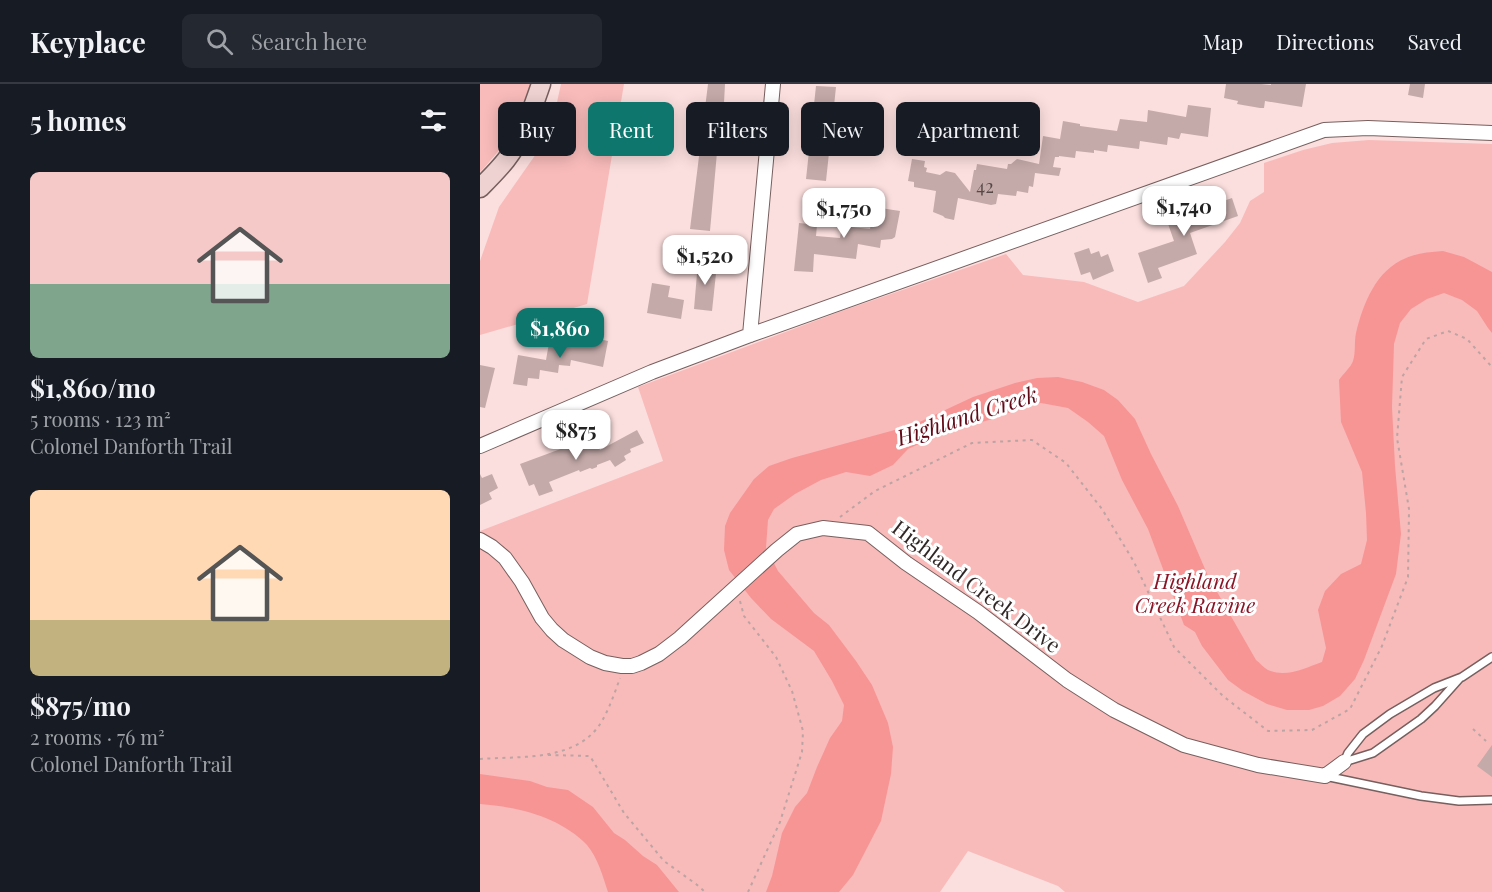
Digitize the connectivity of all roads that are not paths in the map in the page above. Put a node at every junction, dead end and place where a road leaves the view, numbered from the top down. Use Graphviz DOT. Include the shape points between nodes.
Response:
graph roads {
  1 [pos="541,84"];
  2 [pos="773,84"];
  3 [pos="1492,133"];
  4 [pos="480,188"];
  5 [pos="750,335"];
  6 [pos="480,446"];
  7 [pos="480,540"];
  8 [pos="1492,657"];
  9 [pos="1462,677"];
  10 [pos="1344,762"];
  11 [pos="1326,776"];
  12 [pos="1492,800"];
  1 -- 4 [label="street" via="514,148"];
  2 -- 5 [label="street"];
  3 -- 5 [label="street" via="1324,130"];
  5 -- 6 [label="street" via="652,372"];
  7 -- 11 [label="street, Highland Creek Drive" via="505,558 542,618 563,640 590,657 622,666 641,663 681,638 797,534 823,528 868,533 1067,680 1114,710 1184,745 1258,765"];
  8 -- 9 [label="lane"];
  9 -- 10 [label="lane" via="1421,719 1373,753"];
  9 -- 10 [label="lane" via="1434,688 1390,714 1357,740"];
  10 -- 11 [label="street"];
  11 -- 12 [label="lane" via="1421,796"];
}
